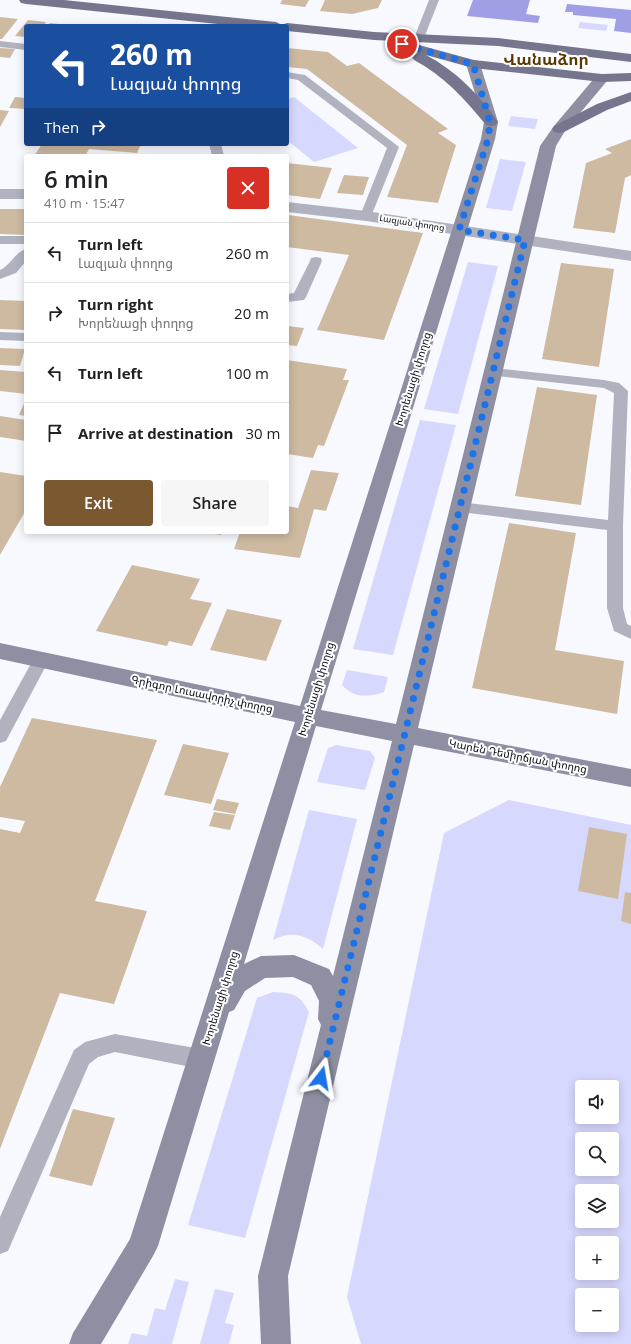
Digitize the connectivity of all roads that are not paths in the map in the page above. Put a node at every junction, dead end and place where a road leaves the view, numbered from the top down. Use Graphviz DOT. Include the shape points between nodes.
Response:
graph roads {
  1 [pos="26,0"];
  2 [pos="434,0"];
  3 [pos="61,2"];
  4 [pos="258,24"];
  5 [pos="289,27"];
  6 [pos="374,36"];
  7 [pos="419,38"];
  8 [pos="498,42"];
  9 [pos="0,44"];
  10 [pos="24,47"];
  11 [pos="590,52"];
  12 [pos="631,58"];
  13 [pos="473,64"];
  14 [pos="289,75"];
  15 [pos="631,77"];
  16 [pos="602,78"];
  17 [pos="631,96"];
  18 [pos="490,122"];
  19 [pos="559,129"];
  20 [pos="0,194"];
  21 [pos="24,194"];
  22 [pos="289,207"];
  23 [pos="366,216"];
  24 [pos="459,230"];
  25 [pos="0,240"];
  26 [pos="24,240"];
  27 [pos="525,240"];
  28 [pos="24,255"];
  29 [pos="631,256"];
  30 [pos="316,261"];
  31 [pos="0,275"];
  32 [pos="289,298"];
  33 [pos="0,336"];
  34 [pos="24,337"];
  35 [pos="493,372"];
  36 [pos="460,507"];
  37 [pos="614,526"];
  38 [pos="631,633"];
  39 [pos="0,651"];
  40 [pos="41,660"];
  41 [pos="308,716"];
  42 [pos="405,735"];
  43 [pos="0,736"];
  44 [pos="631,778"];
  45 [pos="212,1025"];
  46 [pos="329,1048"];
  47 [pos="202,1059"];
  48 [pos="0,1243"];
  49 [pos="143,1246"];
  50 [pos="273,1276"];
  51 [pos="68,1344"];
  52 [pos="84,1344"];
  53 [pos="276,1344"];
  54 [pos="291,1344"];
  1 -- 3 [label="main road"];
  2 -- 7 [label="lane"];
  3 -- 4 [label="main road"];
  5 -- 6 [label="main road"];
  6 -- 7 [label="main road"];
  6 -- 13 [label="main road"];
  6 -- 18 [label="main road" via="424,59 452,77 468,92"];
  7 -- 8 [label="main road"];
  8 -- 11 [label="main road"];
  8 -- 13 [label="main road, Խորենացի փողոց" via="482,43 472,48 470,54"];
  9 -- 10 [label="lane"];
  11 -- 12 [label="main road"];
  11 -- 16 [label="main road" via="610,58 616,65"];
  13 -- 16 [label="main road"];
  13 -- 18 [label="street, Խորենացի փողոց"];
  14 -- 23 [label="lane" via="301,77 393,147"];
  15 -- 16 [label="main road"];
  16 -- 19 [label="street"];
  17 -- 19 [label="main road" via="602,107"];
  18 -- 24 [label="street, Խորենացի փողոց" via="488,139"];
  19 -- 27 [label="street" via="548,146"];
  20 -- 21 [label="street"];
  22 -- 23 [label="street, Լազյան փողոց"];
  23 -- 24 [label="street, Լազյան փողոց"];
  24 -- 27 [label="street, Լազյան փողոց"];
  24 -- 41 [label="street, Խորենացի փողոց"];
  25 -- 26 [label="lane"];
  27 -- 29 [label="street, Լազյան փողոց"];
  27 -- 35 [label="street"];
  28 -- 31 [label="lane" via="11,270"];
  30 -- 32 [label="lane" via="299,297"];
  33 -- 34 [label="lane"];
  35 -- 36 [label="street"];
  35 -- 37 [label="lane" via="604,384 621,391"];
  36 -- 37 [label="lane"];
  36 -- 42 [label="street"];
  37 -- 38 [label="lane" via="615,608 620,627"];
  39 -- 40 [label="street, Գրիգոր Լուսավորիչ փողոց"];
  40 -- 41 [label="street, Գրիգոր Լուսավորիչ փողոց"];
  40 -- 43 [label="lane"];
  41 -- 42 [label="street, Գրիգոր Լուսավորիչ փողոց"];
  41 -- 45 [label="street, Խորենացի փողոց"];
  42 -- 44 [label="street, Կարեն Դեմիրճյան փողոց"];
  42 -- 46 [label="street"];
  45 -- 46 [label="street" via="236,983 261,967 294,966 320,976 332,1000"];
  45 -- 47 [label="street, Խորենացի փողոց"];
  46 -- 50 [label="street"];
  47 -- 48 [label="lane" via="115,1043 92,1049 81,1057"];
  47 -- 49 [label="street, Խորենացի փողոց"];
  49 -- 51 [label="street"];
  49 -- 52 [label="street, Խորենացի փողոց"];
  50 -- 53 [label="street"];
  50 -- 54 [label="street"];
}
